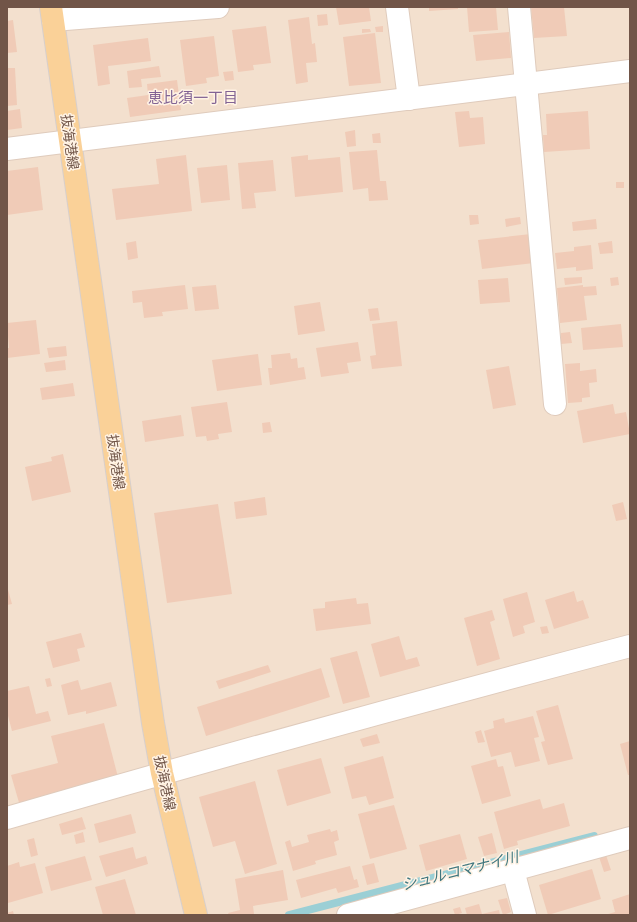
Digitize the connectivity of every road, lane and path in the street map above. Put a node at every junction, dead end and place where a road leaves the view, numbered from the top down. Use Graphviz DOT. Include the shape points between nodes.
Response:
graph roads {
  1 [pos="218,7"];
  2 [pos="397,7"];
  3 [pos="519,7"];
  4 [pos="52,14"];
  5 [pos="630,71"];
  6 [pos="526,84"];
  7 [pos="410,100"];
  8 [pos="70,141"];
  9 [pos="7,149"];
  10 [pos="555,404"];
  11 [pos="630,646"];
  12 [pos="162,773"];
  13 [pos="7,818"];
  14 [pos="630,838"];
  15 [pos="513,870"];
  16 [pos="393,909"];
  17 [pos="196,915"];
  18 [pos="348,915"];
  19 [pos="525,915"];
  1 -- 4 [label="street"];
  2 -- 7 [label="street"];
  3 -- 6 [label="street"];
  4 -- 8 [label="main road, 抜海港線"];
  5 -- 6 [label="street"];
  6 -- 7 [label="street"];
  6 -- 10 [label="street"];
  7 -- 8 [label="street"];
  8 -- 9 [label="street"];
  8 -- 12 [label="main road, 抜海港線"];
  11 -- 12 [label="street" via="438,696"];
  12 -- 13 [label="street"];
  12 -- 17 [label="main road, 抜海港線"];
  14 -- 15 [label="street"];
  15 -- 16 [label="street"];
  15 -- 19 [label="street"];
  16 -- 18 [label="street"];
}
